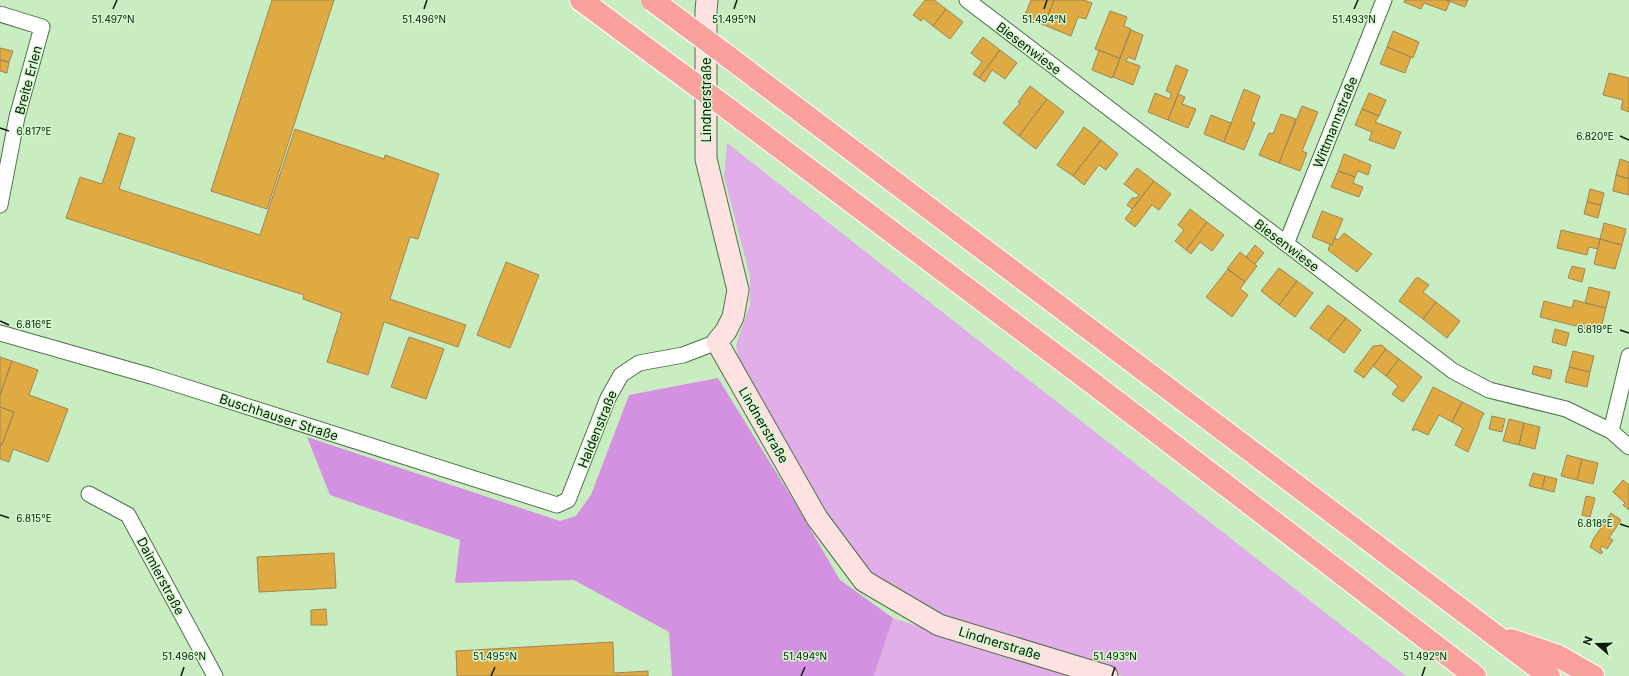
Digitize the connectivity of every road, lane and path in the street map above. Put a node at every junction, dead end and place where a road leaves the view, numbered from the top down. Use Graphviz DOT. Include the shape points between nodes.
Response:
graph roads {
  1 [pos="581,0"];
  2 [pos="652,0"];
  3 [pos="707,0"];
  4 [pos="967,0"];
  5 [pos="1384,0"];
  6 [pos="0,14"];
  7 [pos="0,205"];
  8 [pos="1286,244"];
  9 [pos="0,333"];
  10 [pos="716,342"];
  11 [pos="1629,356"];
  12 [pos="1611,431"];
  13 [pos="1629,447"];
  14 [pos="89,494"];
  15 [pos="557,505"];
  16 [pos="1493,634"];
  17 [pos="215,676"];
  18 [pos="1107,676"];
  19 [pos="1475,676"];
  20 [pos="1548,676"];
  21 [pos="1592,676"];
  1 -- 19 [label="highway, bridge"];
  2 -- 16 [label="highway, bridge"];
  3 -- 10 [label="street, Lindnerstraße" via="706,159 738,290 734,317"];
  4 -- 8 [label="street, Biesenwiese"];
  5 -- 8 [label="street, Wittmannstraße"];
  6 -- 7 [label="street, Breite Erlen" via="42,27 17,117"];
  8 -- 12 [label="street, Biesenwiese" via="1453,371 1489,390 1566,409"];
  9 -- 15 [label="street, Buschhauser Straße" via="151,376"];
  10 -- 15 [label="street, Haldenstraße" via="683,355 639,363 621,375 608,398 568,500"];
  10 -- 18 [label="street, Lindnerstraße" via="817,518 864,581 938,625"];
  11 -- 12 [label="street"];
  12 -- 13 [label="street, Biesenwiese"];
  14 -- 17 [label="street, Daimlerstraße" via="128,514"];
  16 -- 20 [label="highway"];
  16 -- 21 [label="highway" via="1558,656"];
}
